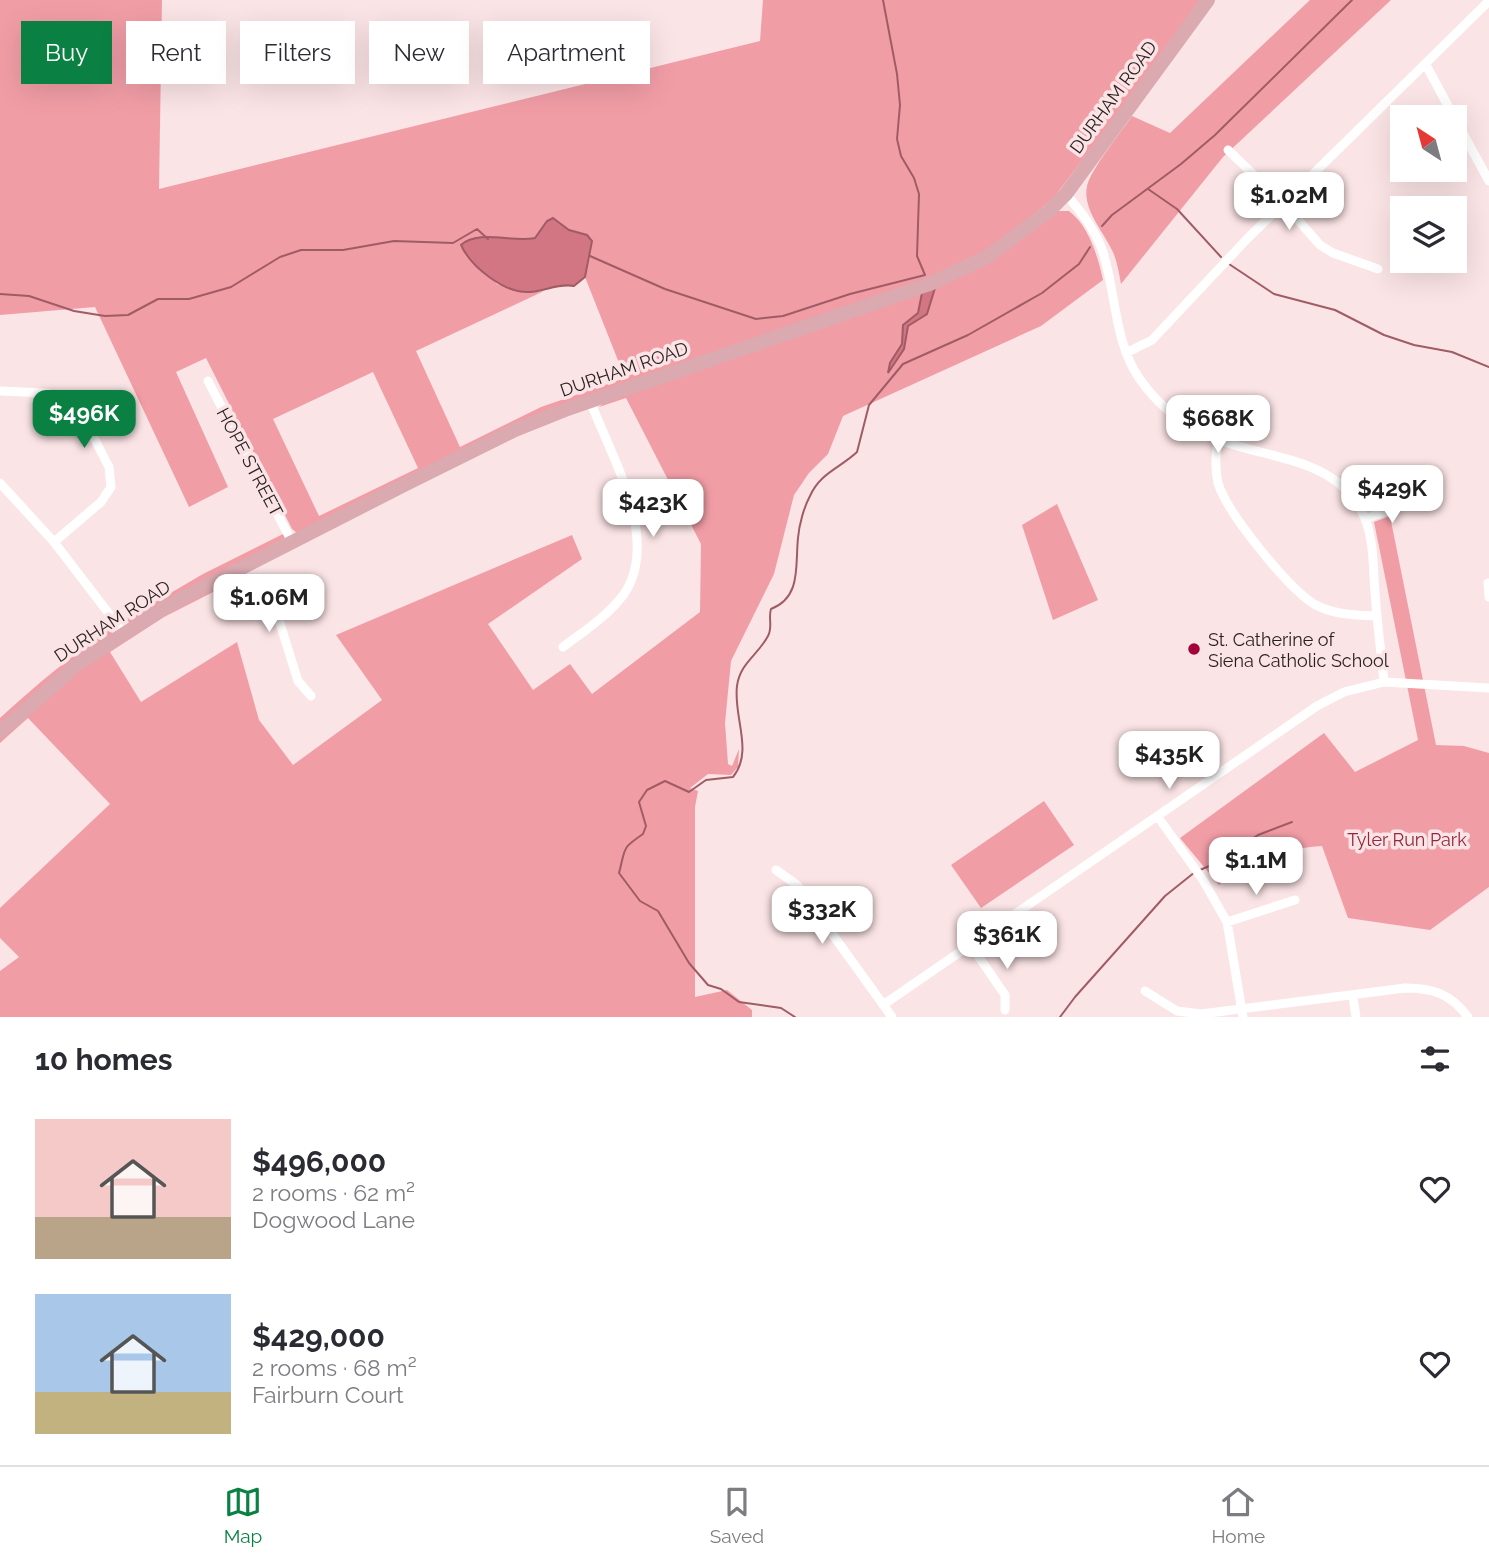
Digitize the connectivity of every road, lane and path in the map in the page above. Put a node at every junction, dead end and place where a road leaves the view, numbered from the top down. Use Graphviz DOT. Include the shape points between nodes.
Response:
graph roads {
  1 [pos="1208,0"];
  2 [pos="1489,1"];
  3 [pos="1426,65"];
  4 [pos="1448,105"];
  5 [pos="1467,141"];
  6 [pos="1228,150"];
  7 [pos="1489,181"];
  8 [pos="1066,194"];
  9 [pos="1284,204"];
  10 [pos="1378,269"];
  11 [pos="1126,353"];
  12 [pos="208,381"];
  13 [pos="0,391"];
  14 [pos="590,401"];
  15 [pos="1219,440"];
  16 [pos="0,483"];
  17 [pos="1399,500"];
  18 [pos="1366,519"];
  19 [pos="54,542"];
  20 [pos="292,542"];
  21 [pos="232,571"];
  22 [pos="1488,583"];
  23 [pos="1489,597"];
  24 [pos="1377,616"];
  25 [pos="123,632"];
  26 [pos="563,647"];
  27 [pos="1384,682"];
  28 [pos="1489,688"];
  29 [pos="311,696"];
  30 [pos="0,732"];
  31 [pos="1157,817"];
  32 [pos="776,870"];
  33 [pos="1295,900"];
  34 [pos="1227,922"];
  35 [pos="970,944"];
  36 [pos="1145,991"];
  37 [pos="1353,997"];
  38 [pos="883,1005"];
  39 [pos="1005,1010"];
  40 [pos="1243,1013"];
  41 [pos="892,1017"];
  42 [pos="1356,1017"];
  43 [pos="1468,1017"];
  1 -- 8 [label="main road, DURHAM ROAD"];
  2 -- 3 [label="street"];
  3 -- 4 [label="street"];
  3 -- 9 [label="street"];
  5 -- 7 [label="street"];
  6 -- 9 [label="street"];
  8 -- 11 [label="street" via="1092,226 1102,251"];
  8 -- 14 [label="main road, DURHAM ROAD" via="1023,233 961,271"];
  9 -- 10 [label="street" via="1320,245"];
  9 -- 11 [label="street" via="1153,340"];
  11 -- 15 [label="street" via="1139,378 1177,419"];
  12 -- 20 [label="street, HOPE STREET"];
  13 -- 19 [label="street" via="66,398 80,411 109,467 111,487 101,502"];
  14 -- 20 [label="main road, DURHAM ROAD" via="515,430"];
  14 -- 26 [label="street" via="636,520 638,554 625,592 613,607"];
  15 -- 18 [label="street" via="1309,464 1355,500"];
  15 -- 24 [label="street" via="1218,483 1287,582 1315,605 1332,612"];
  16 -- 19 [label="street"];
  17 -- 18 [label="street" via="1386,512"];
  18 -- 24 [label="street"];
  19 -- 25 [label="street"];
  20 -- 21 [label="main road, DURHAM ROAD"];
  21 -- 25 [label="main road, DURHAM ROAD"];
  21 -- 29 [label="street" via="246,592 265,596 274,604 296,674"];
  22 -- 23 [label="street"];
  24 -- 27 [label="street"];
  25 -- 30 [label="main road, DURHAM ROAD" via="57,681"];
  27 -- 28 [label="street"];
  27 -- 31 [label="street" via="1344,692 1318,706"];
  31 -- 34 [label="street"];
  31 -- 35 [label="street"];
  32 -- 38 [label="street" via="797,885"];
  33 -- 34 [label="street"];
  34 -- 40 [label="street"];
  35 -- 38 [label="street"];
  35 -- 39 [label="street" via="1005,995"];
  36 -- 40 [label="street" via="1177,1011"];
  37 -- 40 [label="street"];
  37 -- 42 [label="street"];
  37 -- 43 [label="street" via="1427,988 1447,995"];
  38 -- 41 [label="street"];
}
